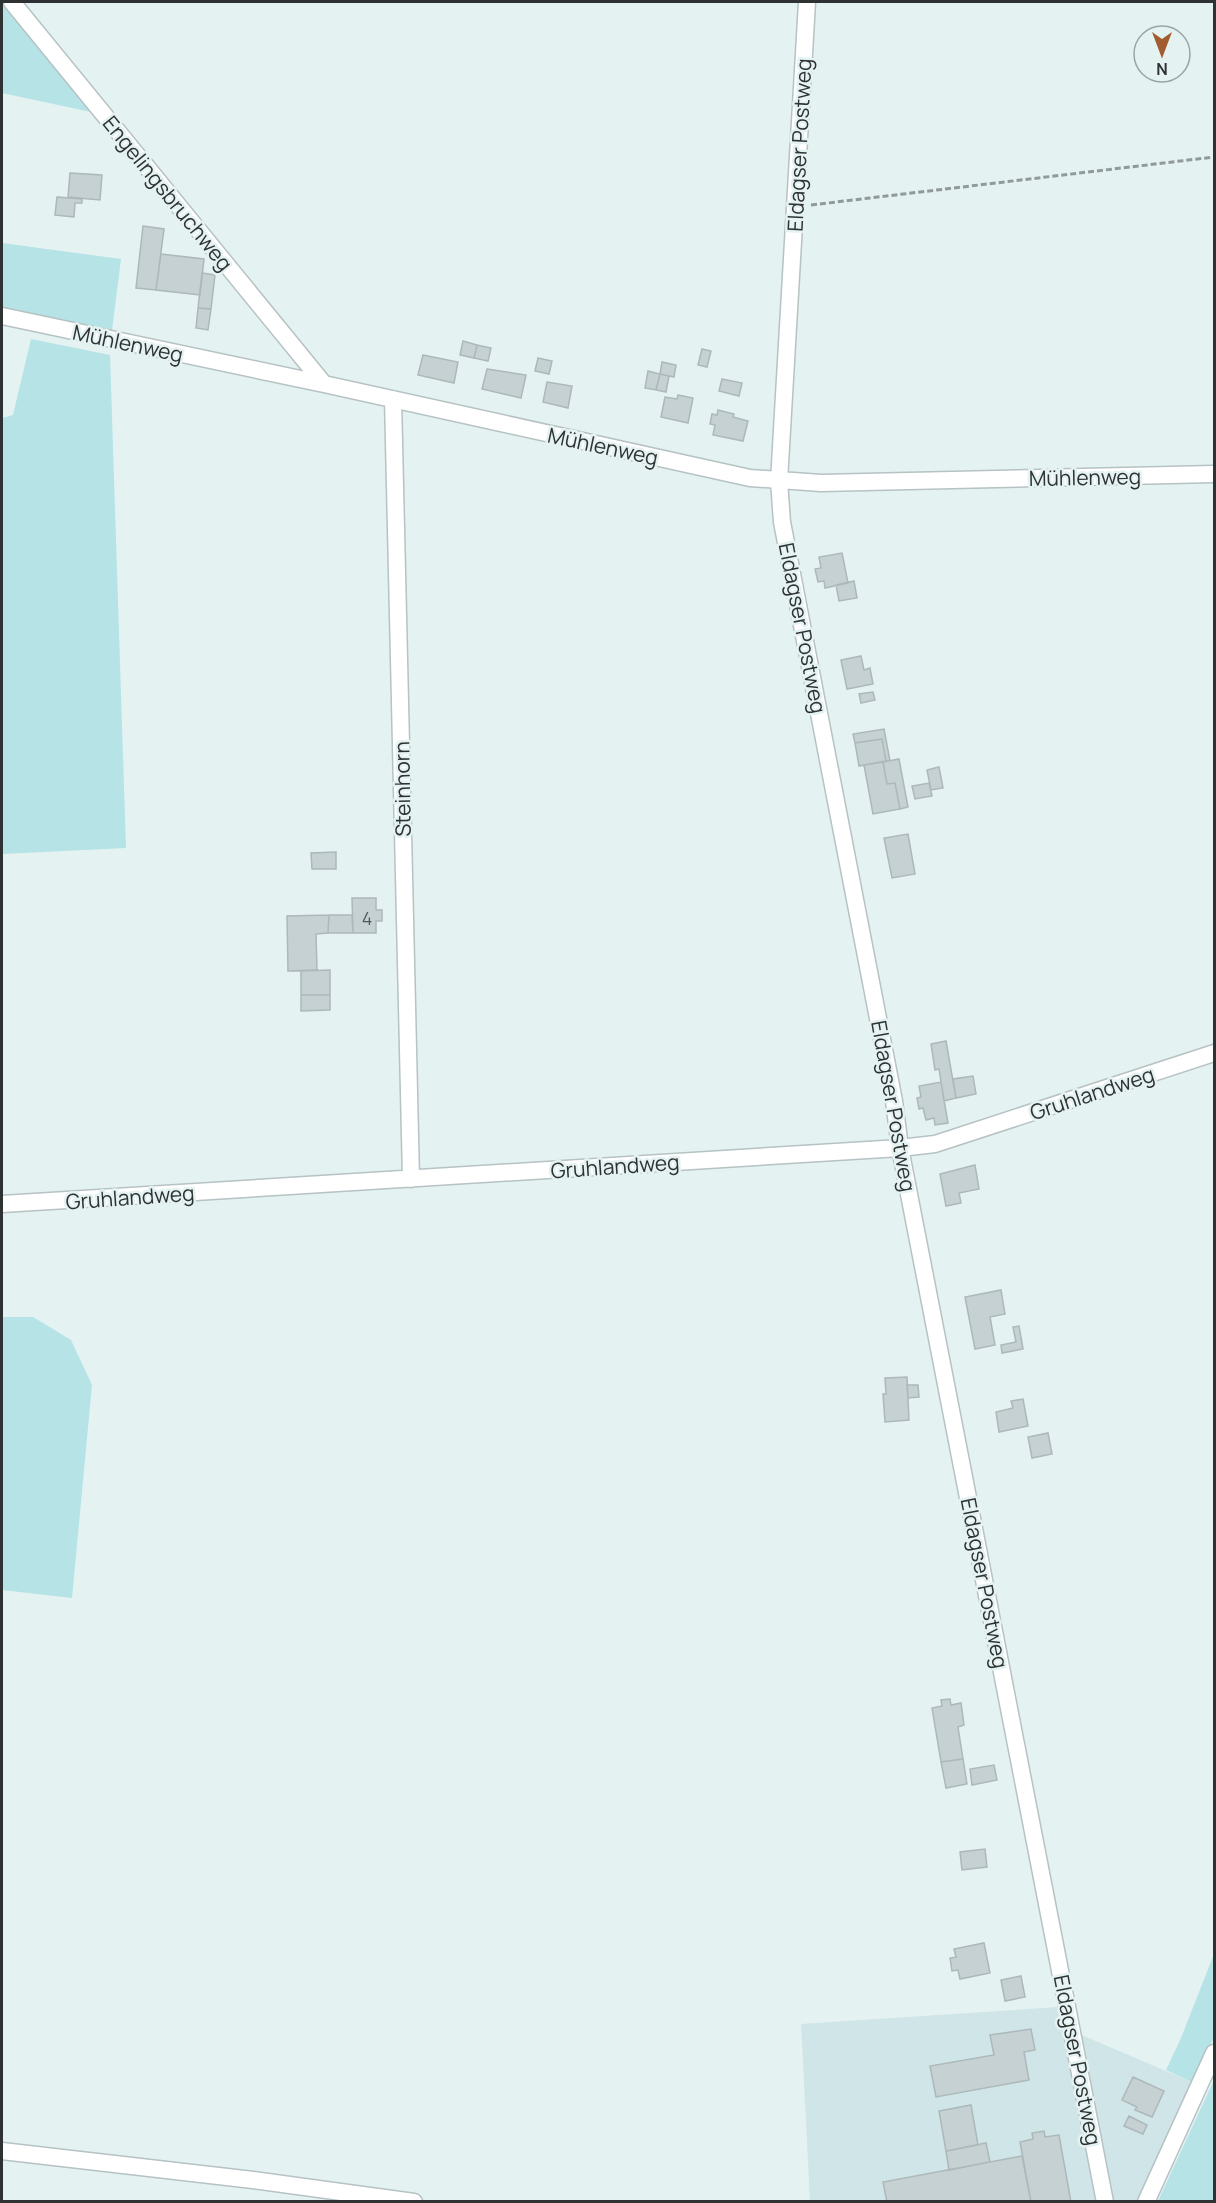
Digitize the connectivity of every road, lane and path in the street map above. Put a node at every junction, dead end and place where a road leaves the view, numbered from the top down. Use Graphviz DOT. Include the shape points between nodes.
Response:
graph roads {
  1 [pos="12,2"];
  2 [pos="807,2"];
  3 [pos="1215,157"];
  4 [pos="795,207"];
  5 [pos="2,316"];
  6 [pos="324,384"];
  7 [pos="393,399"];
  8 [pos="1215,474"];
  9 [pos="779,481"];
  10 [pos="1215,1053"];
  11 [pos="900,1148"];
  12 [pos="411,1179"];
  13 [pos="2,1204"];
  14 [pos="1215,2053"];
  15 [pos="2,2151"];
  16 [pos="414,2202"];
  17 [pos="1105,2202"];
  18 [pos="1146,2202"];
  1 -- 6 [label="street, Engelingsbruchweg"];
  2 -- 4 [label="street, Eldagser Postweg"];
  3 -- 4 [label="path"];
  4 -- 9 [label="street, Eldagser Postweg"];
  5 -- 6 [label="street, Mühlenweg"];
  6 -- 7 [label="street, Mühlenweg"];
  7 -- 9 [label="street, Mühlenweg" via="738,476"];
  7 -- 12 [label="street, Steinhorn"];
  8 -- 9 [label="street, Mühlenweg"];
  9 -- 11 [label="street, Eldagser Postweg" via="782,522"];
  10 -- 11 [label="street, Gruhlandweg" via="935,1144"];
  11 -- 12 [label="street, Gruhlandweg"];
  11 -- 17 [label="street, Eldagser Postweg"];
  12 -- 13 [label="street, Gruhlandweg"];
  14 -- 18 [label="street"];
  15 -- 16 [label="street"];
}
